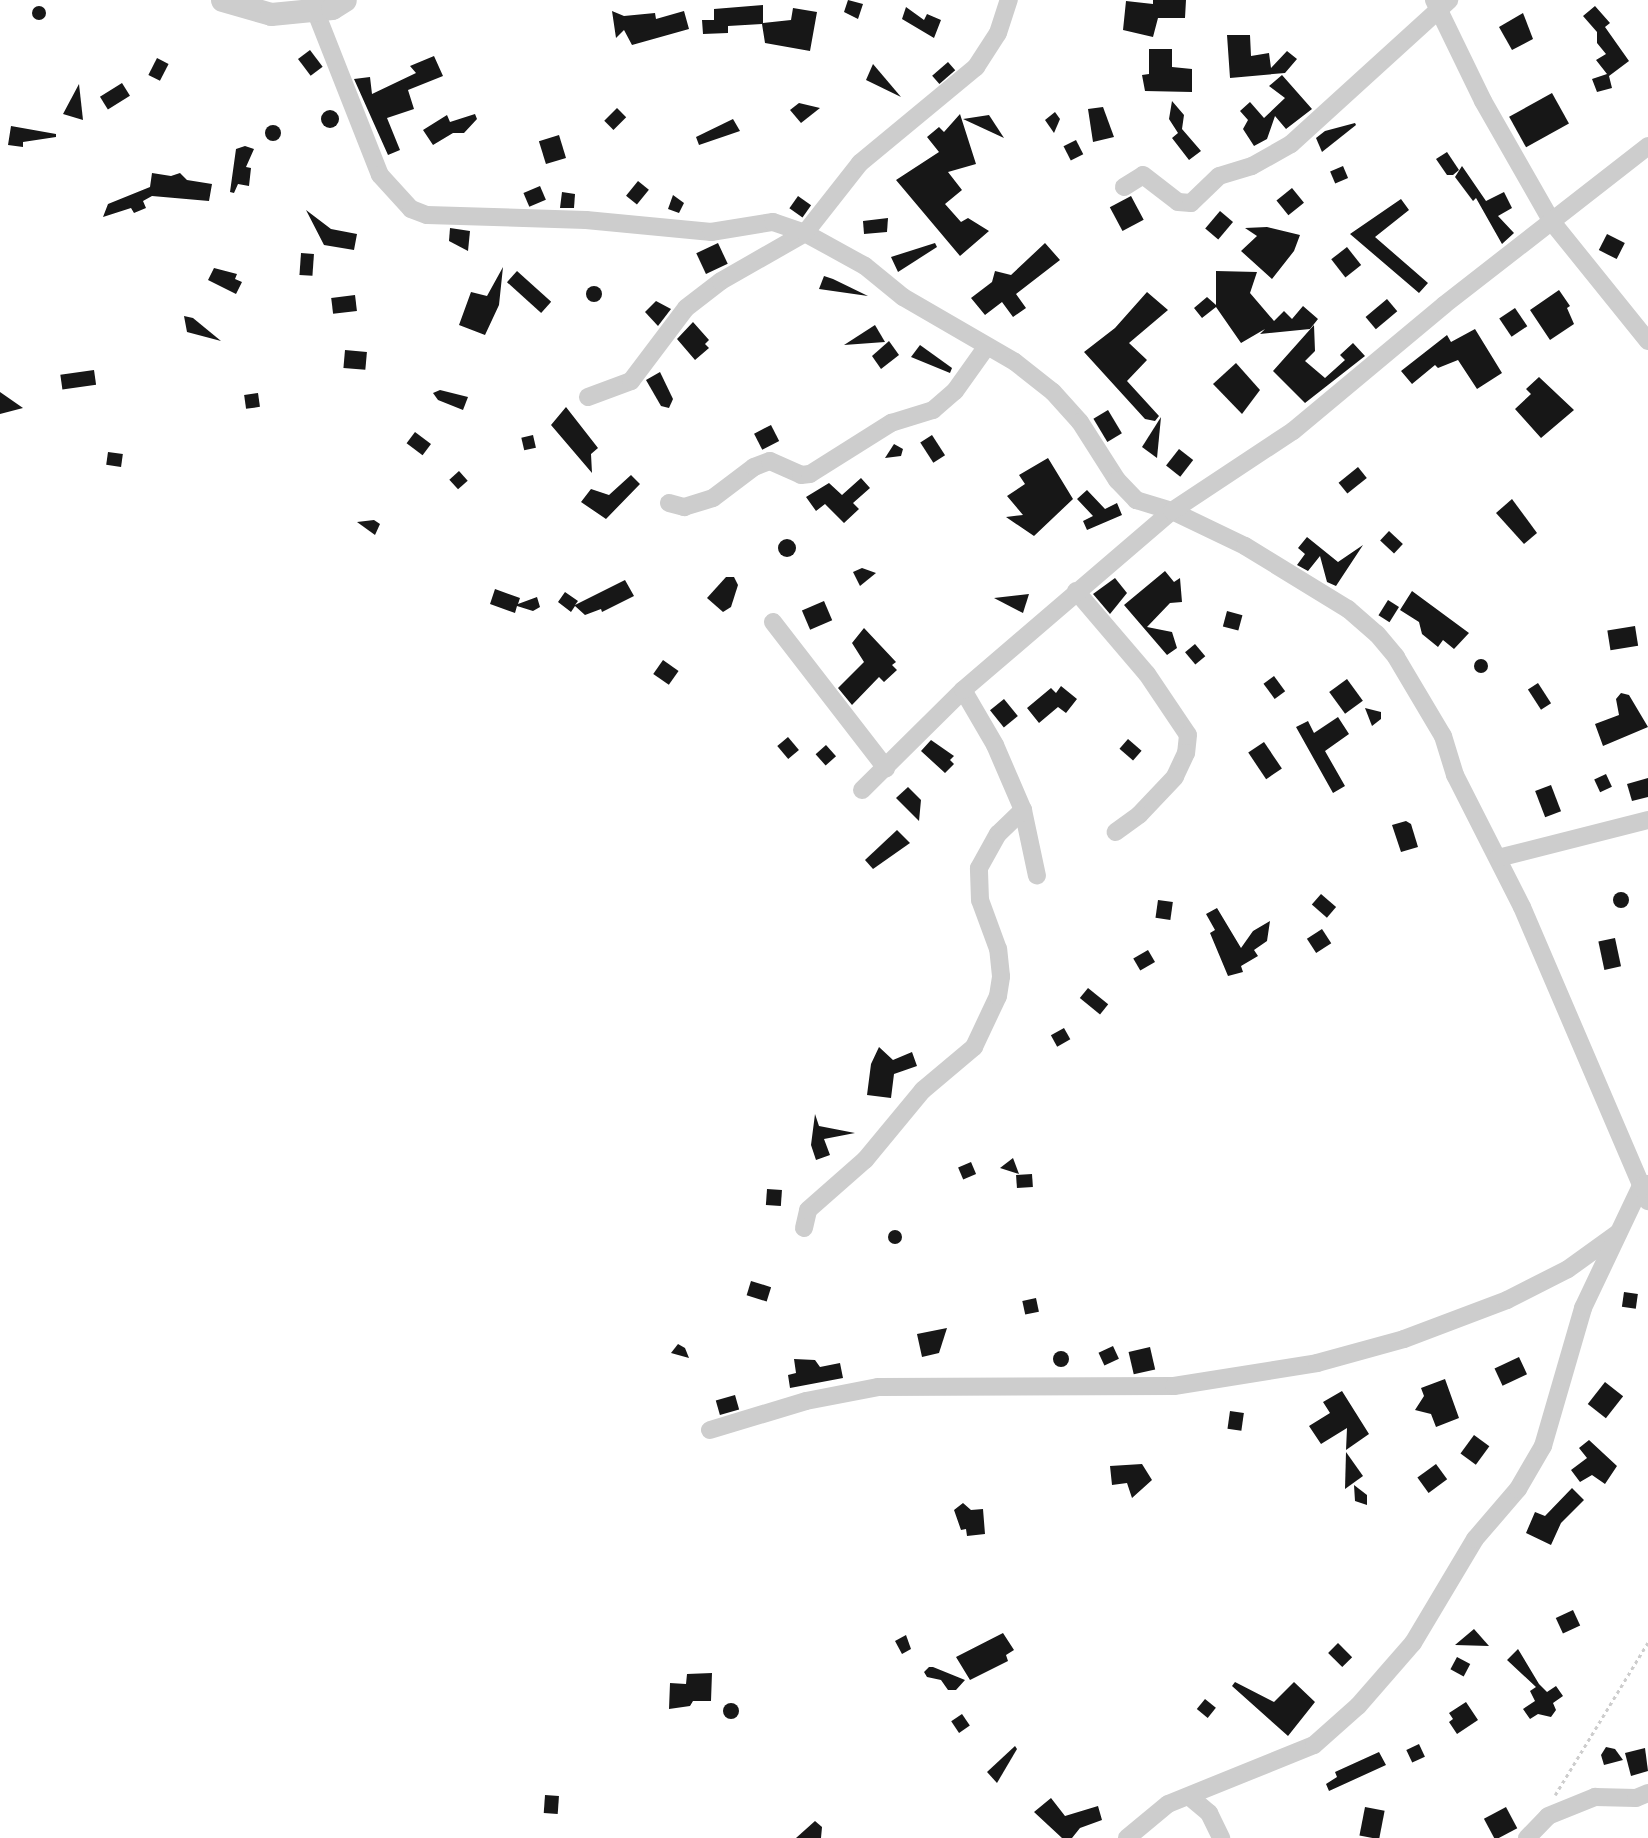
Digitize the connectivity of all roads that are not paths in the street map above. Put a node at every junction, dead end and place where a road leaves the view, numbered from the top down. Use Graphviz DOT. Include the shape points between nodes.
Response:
graph roads {
  1 [pos="222,0"];
  2 [pos="345,0"];
  3 [pos="1009,0"];
  4 [pos="1440,2"];
  5 [pos="315,10"];
  6 [pos="1648,146"];
  7 [pos="1124,187"];
  8 [pos="1552,222"];
  9 [pos="805,233"];
  10 [pos="1648,341"];
  11 [pos="987,346"];
  12 [pos="588,397"];
  13 [pos="670,503"];
  14 [pos="1172,511"];
  15 [pos="1076,591"];
  16 [pos="773,622"];
  17 [pos="963,690"];
  18 [pos="886,768"];
  19 [pos="862,790"];
  20 [pos="1023,810"];
  21 [pos="1648,820"];
  22 [pos="1116,832"];
  23 [pos="1498,858"];
  24 [pos="1037,876"];
  25 [pos="1645,1191"];
  26 [pos="804,1228"];
  27 [pos="1618,1233"];
  28 [pos="710,1430"];
  29 [pos="1213,1788"];
  30 [pos="1648,1793"];
  31 [pos="1190,1797"];
  32 [pos="1209,1813"];
  33 [pos="1127,1838"];
  34 [pos="1221,1838"];
  35 [pos="1527,1838"];
  1 -- 5 [label="street" via="271,14"];
  2 -- 5 [label="street"];
  3 -- 9 [label="street" via="998,33 976,67 860,163"];
  4 -- 7 [label="street" via="1291,144 1252,166 1219,176 1191,203 1178,202 1143,175"];
  4 -- 8 [label="street" via="1483,101"];
  5 -- 9 [label="street" via="380,175 411,209 427,215 586,220 711,232 773,222"];
  6 -- 8 [label="street"];
  8 -- 10 [label="street"];
  8 -- 14 [label="street" via="1293,431"];
  9 -- 11 [label="street" via="865,266 903,297"];
  9 -- 12 [label="street" via="721,281 685,309 631,381"];
  11 -- 13 [label="street" via="955,391 933,410 891,423 810,474 792,472 770,461 713,498 684,507"];
  11 -- 14 [label="street" via="1060,399 1136,500"];
  14 -- 15 [label="street"];
  14 -- 23 [label="street" via="1245,546 1348,609 1377,634 1429,708 1464,795"];
  15 -- 17 [label="street"];
  15 -- 22 [label="street" via="1147,674 1188,735 1175,777"];
  16 -- 18 [label="street"];
  17 -- 18 [label="street"];
  17 -- 20 [label="street" via="995,745"];
  18 -- 19 [label="street"];
  20 -- 24 [label="street"];
  20 -- 26 [label="street" via="998,834 979,868 980,900 998,949 1001,976 998,996 974,1047 923,1090 865,1160 808,1210"];
  21 -- 23 [label="street"];
  23 -- 25 [label="street"];
  25 -- 27 [label="street"];
  27 -- 28 [label="street" via="1539,1287 1404,1339 1317,1363 1174,1386 878,1387 806,1401"];
  27 -- 29 [label="street" via="1583,1308 1543,1446 1518,1489 1475,1539 1413,1643 1358,1706 1314,1745"];
  29 -- 31 [label="street"];
  29 -- 32 [label="street"];
  30 -- 35 [label="street" via="1636,1798 1595,1797 1539,1822"];
  31 -- 32 [label="street"];
  31 -- 33 [label="street" via="1168,1804"];
  32 -- 34 [label="street"];
}
